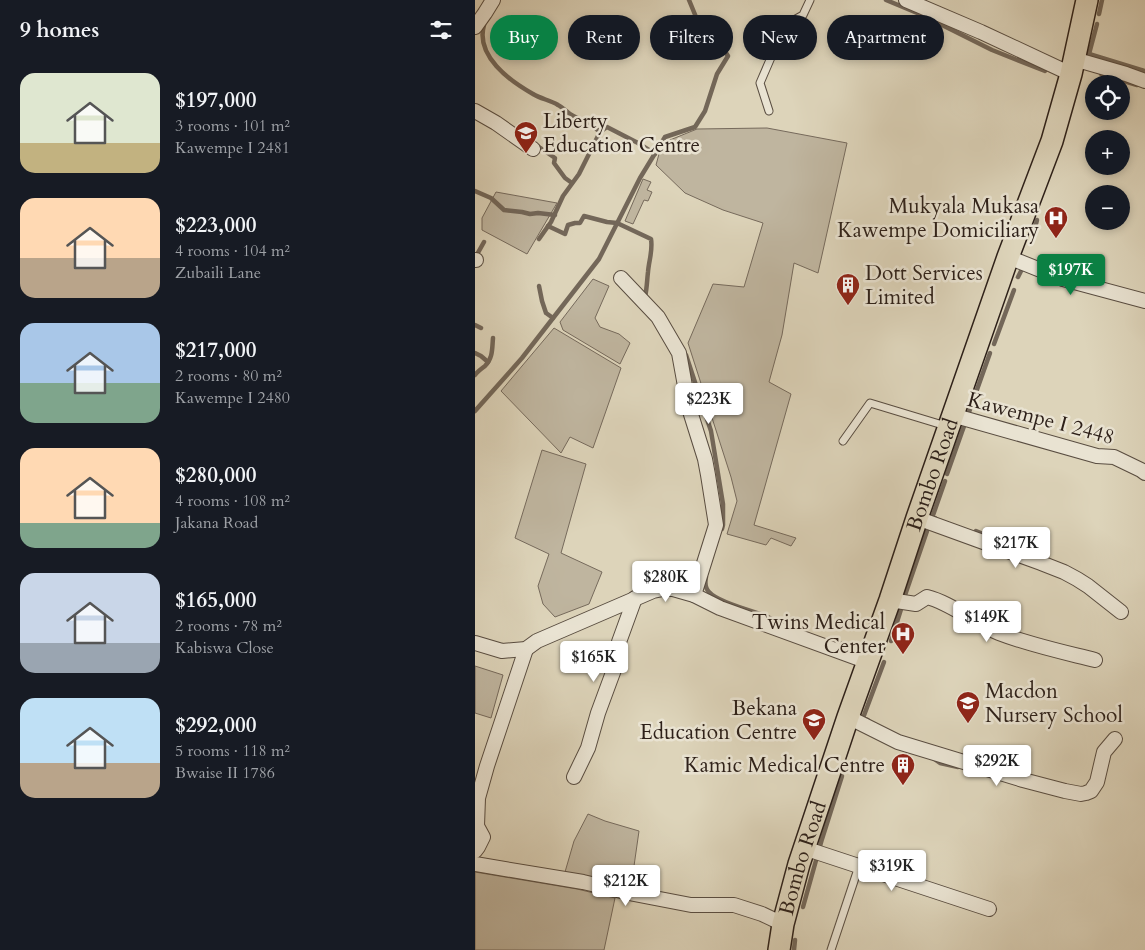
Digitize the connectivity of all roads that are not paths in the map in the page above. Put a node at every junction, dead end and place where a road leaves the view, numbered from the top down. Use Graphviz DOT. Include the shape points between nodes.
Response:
graph roads {
  1 [pos="493,0"];
  2 [pos="810,0"];
  3 [pos="906,0"];
  4 [pos="1087,0"];
  5 [pos="475,27"];
  6 [pos="1072,66"];
  7 [pos="1145,81"];
  8 [pos="475,111"];
  9 [pos="769,111"];
  10 [pos="533,149"];
  11 [pos="1008,257"];
  12 [pos="621,278"];
  13 [pos="1145,301"];
  14 [pos="950,421"];
  15 [pos="843,441"];
  16 [pos="1145,473"];
  17 [pos="917,518"];
  18 [pos="694,595"];
  19 [pos="635,598"];
  20 [pos="891,600"];
  21 [pos="1121,612"];
  22 [pos="475,643"];
  23 [pos="526,649"];
  24 [pos="1095,660"];
  25 [pos="867,662"];
  26 [pos="848,717"];
  27 [pos="1115,740"];
  28 [pos="574,777"];
  29 [pos="804,848"];
  30 [pos="475,851"];
  31 [pos="475,864"];
  32 [pos="859,866"];
  33 [pos="989,909"];
  34 [pos="783,924"];
  35 [pos="779,950"];
  36 [pos="831,950"];
  1 -- 5 [label="street"];
  2 -- 9 [label="lane" via="803,15 785,26 760,83"];
  3 -- 6 [label="street"];
  4 -- 6 [label="main road, Bombo Road"];
  6 -- 7 [label="street" via="1126,74"];
  6 -- 11 [label="main road, Bombo Road" via="1052,141"];
  8 -- 10 [label="street"];
  11 -- 13 [label="street" via="1063,279"];
  11 -- 14 [label="main road, Bombo Road"];
  12 -- 18 [label="street" via="658,316 679,353 689,408 705,459 717,525"];
  14 -- 15 [label="lane" via="870,404"];
  14 -- 16 [label="street, Kawempe I 2448" via="1097,456 1114,457"];
  14 -- 17 [label="main road, Bombo Road"];
  17 -- 20 [label="main road, Bombo Road"];
  17 -- 21 [label="street" via="1064,572"];
  18 -- 19 [label="street" via="663,589"];
  18 -- 25 [label="street" via="720,608"];
  19 -- 23 [label="street" via="537,641"];
  19 -- 28 [label="street" via="588,748"];
  20 -- 24 [label="street" via="915,604 927,597 999,633"];
  20 -- 25 [label="main road, Bombo Road"];
  22 -- 23 [label="street" via="502,651"];
  23 -- 30 [label="street" via="478,798 477,826 483,837"];
  25 -- 26 [label="main road, Bombo Road"];
  26 -- 27 [label="street" via="898,742 1081,794 1091,791 1097,782 1104,752"];
  26 -- 29 [label="main road, Bombo Road"];
  29 -- 32 [label="street"];
  29 -- 34 [label="main road, Bombo Road"];
  31 -- 34 [label="street" via="691,905 734,904"];
  32 -- 33 [label="street"];
  32 -- 36 [label="lane"];
  34 -- 35 [label="main road, Bombo Road"];
}
